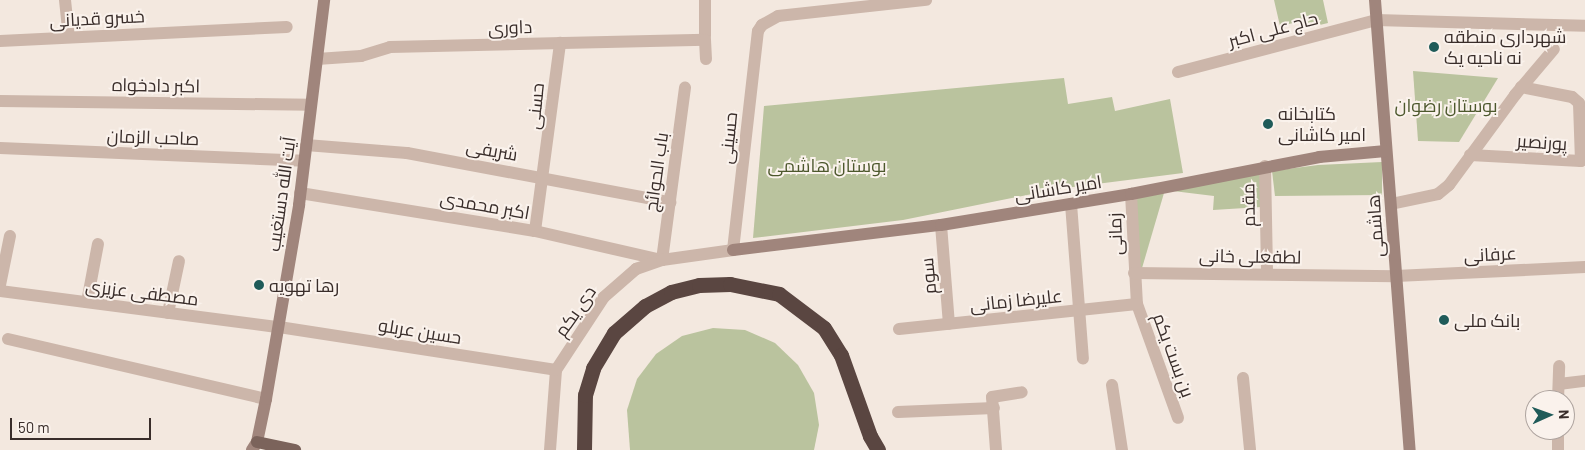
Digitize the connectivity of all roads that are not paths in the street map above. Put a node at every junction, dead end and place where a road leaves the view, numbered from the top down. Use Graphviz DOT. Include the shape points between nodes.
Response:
graph roads {
  1 [pos="65,0"];
  2 [pos="324,0"];
  3 [pos="705,0"];
  4 [pos="926,0"];
  5 [pos="1374,0"];
  6 [pos="903,1"];
  7 [pos="1376,20"];
  8 [pos="1585,26"];
  9 [pos="286,27"];
  10 [pos="69,36"];
  11 [pos="705,38"];
  12 [pos="0,40"];
  13 [pos="560,43"];
  14 [pos="1554,49"];
  15 [pos="317,59"];
  16 [pos="706,59"];
  17 [pos="1178,72"];
  18 [pos="1521,87"];
  19 [pos="685,88"];
  20 [pos="0,101"];
  21 [pos="311,105"];
  22 [pos="306,145"];
  23 [pos="0,148"];
  24 [pos="1386,151"];
  25 [pos="1470,155"];
  26 [pos="304,161"];
  27 [pos="1265,166"];
  28 [pos="545,177"];
  29 [pos="300,193"];
  30 [pos="1131,194"];
  31 [pos="670,202"];
  32 [pos="1071,204"];
  33 [pos="1391,204"];
  34 [pos="941,225"];
  35 [pos="535,232"];
  36 [pos="10,236"];
  37 [pos="98,244"];
  38 [pos="733,250"];
  39 [pos="662,260"];
  40 [pos="179,261"];
  41 [pos="1585,267"];
  42 [pos="1134,273"];
  43 [pos="1267,274"];
  44 [pos="1396,276"];
  45 [pos="0,285"];
  46 [pos="0,291"];
  47 [pos="86,302"];
  48 [pos="1137,304"];
  49 [pos="1078,311"];
  50 [pos="168,313"];
  51 [pos="949,324"];
  52 [pos="279,328"];
  53 [pos="899,329"];
  54 [pos="8,339"];
  55 [pos="1083,359"];
  56 [pos="1559,366"];
  57 [pos="556,370"];
  58 [pos="1243,378"];
  59 [pos="1585,381"];
  60 [pos="1559,384"];
  61 [pos="1112,385"];
  62 [pos="1559,390"];
  63 [pos="1022,392"];
  64 [pos="266,398"];
  65 [pos="994,408"];
  66 [pos="898,412"];
  67 [pos="1178,418"];
  68 [pos="255,446"];
  69 [pos="295,450"];
  70 [pos="550,450"];
  71 [pos="584,450"];
  72 [pos="878,450"];
  73 [pos="996,450"];
  74 [pos="1122,450"];
  75 [pos="1250,450"];
  76 [pos="1410,450"];
  1 -- 10 [label="street"];
  2 -- 15 [label="street, آیت الله دستغیب"];
  3 -- 11 [label="street"];
  4 -- 6 [label="street"];
  5 -- 7 [label="street, هاشمی"];
  6 -- 38 [label="street, حسینی" via="778,16 768,19 758,31"];
  7 -- 8 [label="street, حاج علی اکبر"];
  7 -- 17 [label="street, حاج علی اکبر"];
  7 -- 24 [label="street, هاشمی"];
  9 -- 10 [label="street, خسرو قدیانی"];
  10 -- 12 [label="street, خسرو قدیانی"];
  11 -- 13 [label="street, داوری"];
  11 -- 16 [label="street"];
  13 -- 15 [label="street, داوری" via="390,47 361,56"];
  13 -- 28 [label="street, حسنی"];
  14 -- 18 [label="street, پورنصیر"];
  15 -- 21 [label="street, آیت الله دستغیب"];
  18 -- 25 [label="street, پورنصیر"];
  18 -- 25 [label="street, پورنصیر" via="1572,97 1580,103 1581,160"];
  19 -- 31 [label="street, باب الحوائج"];
  20 -- 21 [label="street, اکبر دادخواه"];
  21 -- 22 [label="street, آیت الله دستغیب"];
  22 -- 26 [label="street, آیت الله دستغیب"];
  22 -- 28 [label="street, شریفی" via="407,153"];
  23 -- 26 [label="street, صاحب الزمان"];
  24 -- 27 [label="street, امیر کاشانی"];
  24 -- 33 [label="street, هاشمی"];
  25 -- 33 [label="street, پورنصیر" via="1449,185 1438,194"];
  26 -- 29 [label="street, آیت الله دستغیب"];
  27 -- 30 [label="street, امیر کاشانی"];
  27 -- 43 [label="street, مقدم"];
  28 -- 31 [label="street, شریفی"];
  28 -- 35 [label="street, حسنی"];
  29 -- 35 [label="street, اکبر محمدی"];
  29 -- 52 [label="street, آیت الله دستغیب"];
  30 -- 32 [label="street, امیر کاشانی"];
  30 -- 42 [label="street, زمانی"];
  31 -- 39 [label="street, باب الحوائج"];
  32 -- 34 [label="street, امیر کاشانی"];
  32 -- 49 [label="street"];
  33 -- 44 [label="street, هاشمی"];
  34 -- 38 [label="street, امیر کاشانی"];
  34 -- 51 [label="street, سوم"];
  35 -- 39 [label="street, اکبر محمدی"];
  36 -- 45 [label="street"];
  37 -- 47 [label="street"];
  38 -- 39 [label="street, دی یکم"];
  39 -- 57 [label="street, دی یکم" via="636,269 604,297"];
  40 -- 50 [label="street"];
  41 -- 44 [label="street, عرفانی"];
  42 -- 43 [label="street, لطفعلی خانی"];
  42 -- 48 [label="street"];
  43 -- 44 [label="street, لطفعلی خانی"];
  44 -- 76 [label="street, هاشمی"];
  46 -- 47 [label="street, مصطفی عزیزی"];
  47 -- 50 [label="street, مصطفی عزیزی"];
  48 -- 49 [label="street, علیرضا زمانی"];
  48 -- 67 [label="street, بن بست یکم"];
  49 -- 51 [label="street, علیرضا زمانی"];
  49 -- 55 [label="street"];
  50 -- 52 [label="street, مصطفی عزیزی"];
  51 -- 53 [label="street, علیرضا زمانی"];
  52 -- 57 [label="street, حسین عربلو"];
  52 -- 64 [label="street, آیت الله دستغیب"];
  54 -- 64 [label="street"];
  56 -- 60 [label="street"];
  57 -- 70 [label="street, دی یکم"];
  58 -- 75 [label="street"];
  59 -- 60 [label="street"];
  60 -- 62 [label="street"];
  61 -- 74 [label="street"];
  63 -- 65 [label="street" via="992,397"];
  64 -- 68 [label="street, آیت الله دستغیب"];
  65 -- 66 [label="street"];
  65 -- 73 [label="street"];
  68 -- 69 [label="main road"];
  71 -- 72 [label="highway" via="585,394 593,368 614,334 645,306 671,292 699,285 730,284 779,294 824,328 840,354"];
}
